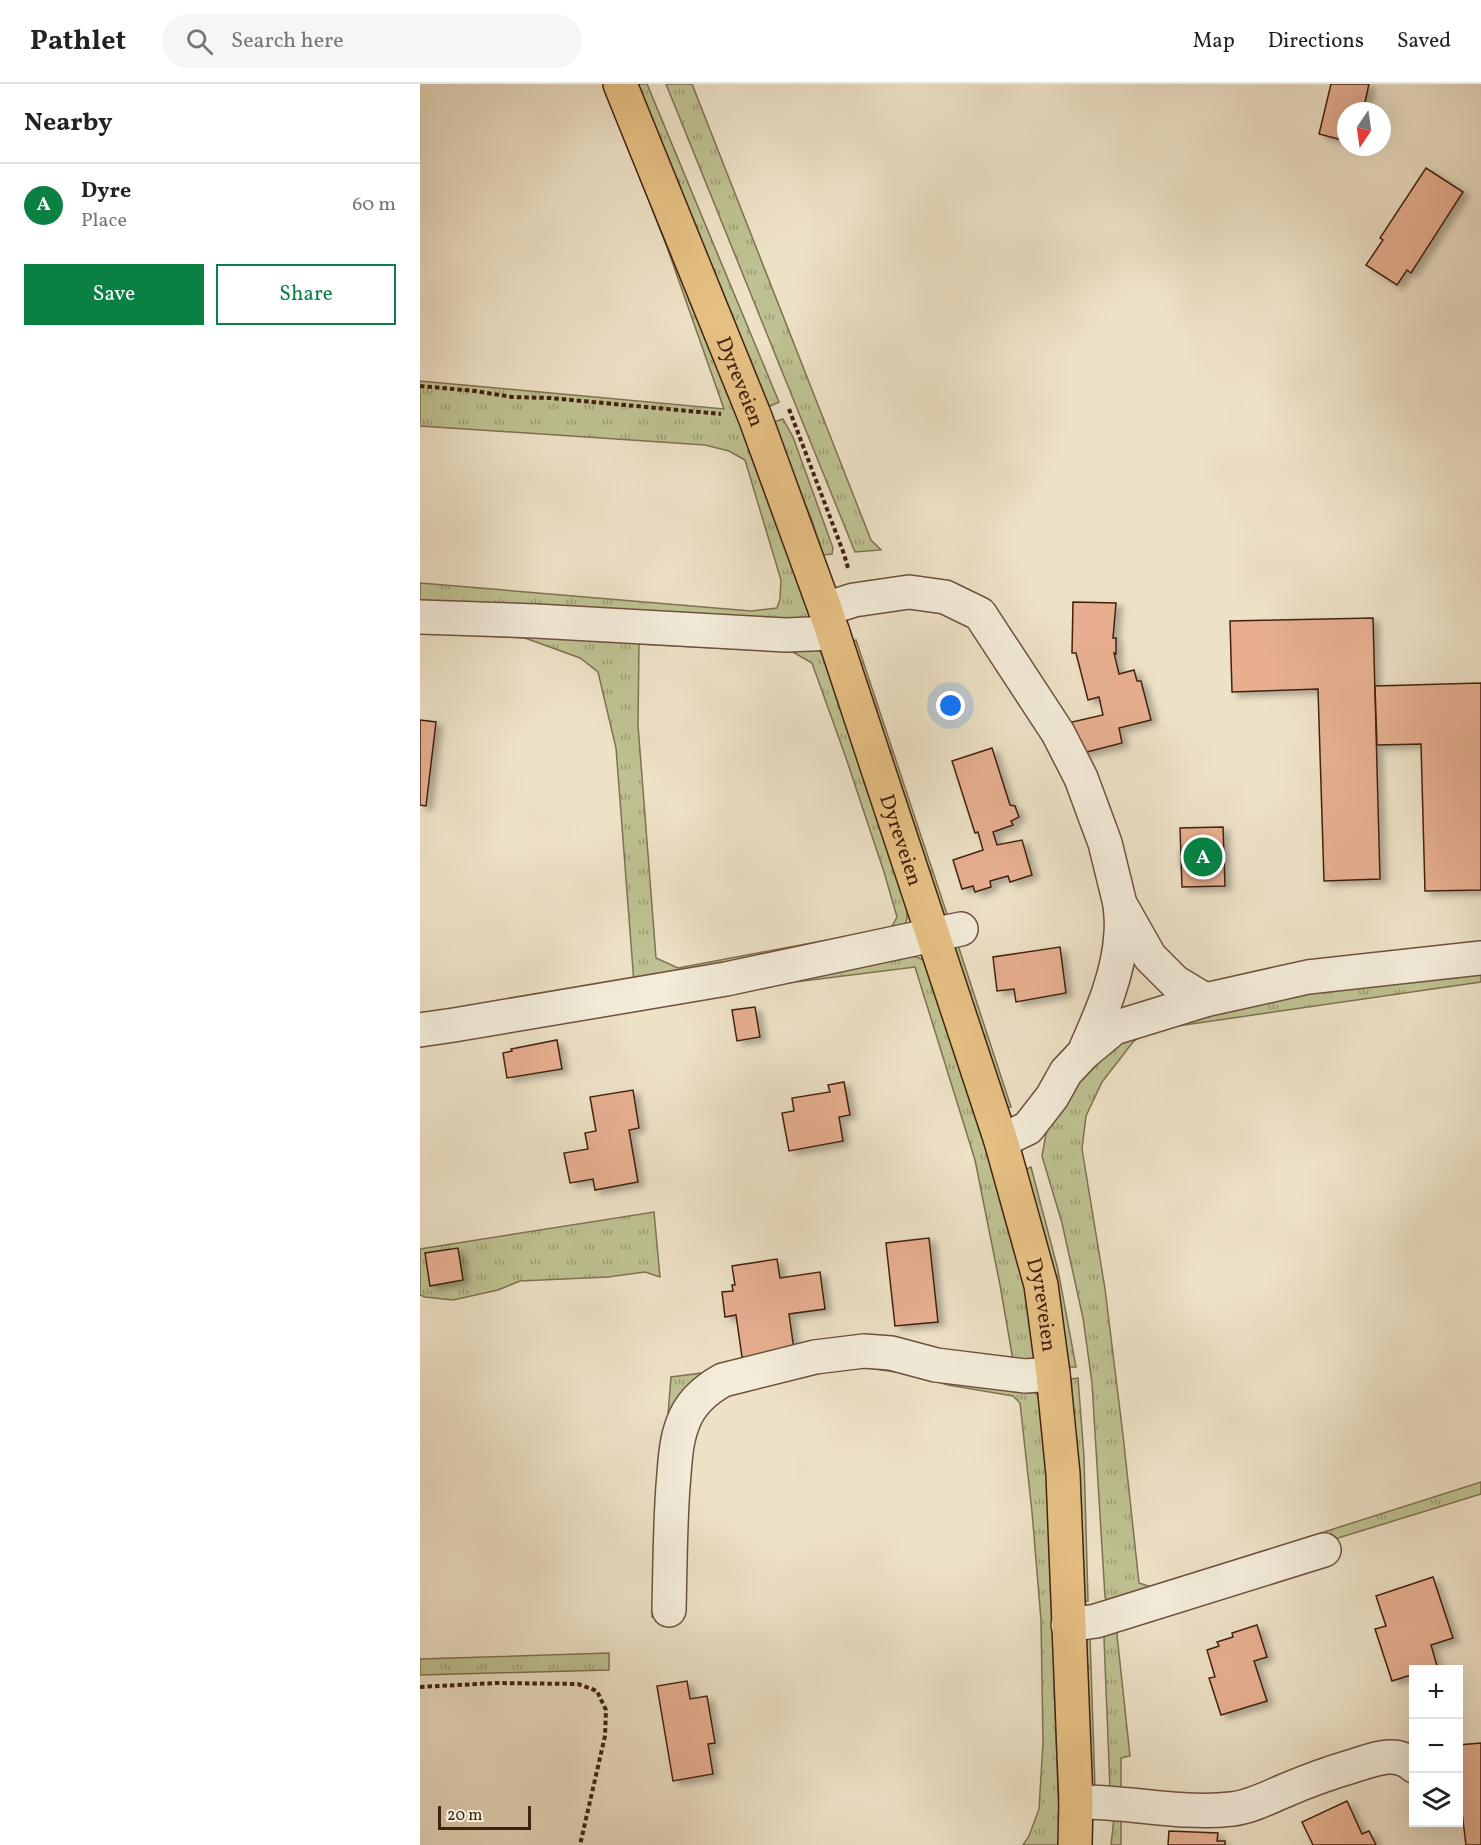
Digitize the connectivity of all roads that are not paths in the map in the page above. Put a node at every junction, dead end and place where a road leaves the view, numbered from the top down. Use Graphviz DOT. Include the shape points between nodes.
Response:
graph roads {
  1 [pos="620,84"];
  2 [pos="420,616"];
  3 [pos="829,621"];
  4 [pos="1120,904"];
  5 [pos="947,931"];
  6 [pos="1481,958"];
  7 [pos="1205,1000"];
  8 [pos="420,1029"];
  9 [pos="1084,1053"];
  10 [pos="1001,1141"];
  11 [pos="1053,1374"];
  12 [pos="1324,1550"];
  13 [pos="669,1610"];
  14 [pos="1068,1625"];
  15 [pos="1409,1762"];
  16 [pos="1076,1802"];
  17 [pos="1076,1845"];
  1 -- 3 [label="main road, Dyreveien" via="755,417"];
  2 -- 3 [label="street" via="786,635"];
  3 -- 4 [label="street" via="854,600 909,592 945,597 980,614 1058,733 1082,778 1105,843"];
  3 -- 5 [label="main road, Dyreveien"];
  4 -- 7 [label="street" via="1150,957 1175,982"];
  4 -- 9 [label="street" via="1121,933 1115,970"];
  5 -- 8 [label="street" via="726,979"];
  5 -- 10 [label="main road, Dyreveien"];
  6 -- 7 [label="street" via="1308,977"];
  7 -- 9 [label="street" via="1114,1028"];
  9 -- 10 [label="street" via="1066,1072 1028,1128"];
  10 -- 11 [label="main road, Dyreveien" via="1041,1285"];
  11 -- 13 [label="street" via="1025,1376 958,1368 864,1351 815,1357 723,1380 709,1388 683,1422 676,1446"];
  11 -- 14 [label="main road, Dyreveien" via="1063,1474"];
  12 -- 14 [label="street" via="1096,1621"];
  14 -- 16 [label="main road, Dyreveien"];
  15 -- 16 [label="street" via="1383,1757 1324,1774 1234,1809"];
  16 -- 17 [label="main road, Dyreveien"];
}
